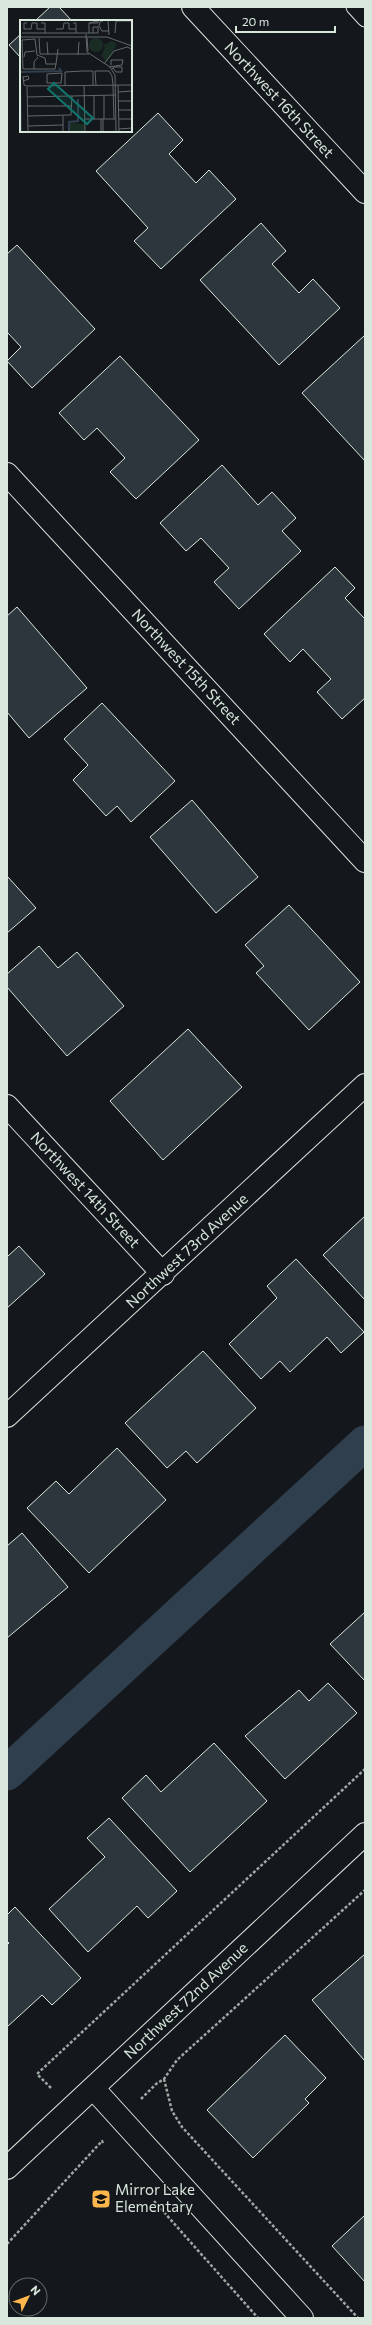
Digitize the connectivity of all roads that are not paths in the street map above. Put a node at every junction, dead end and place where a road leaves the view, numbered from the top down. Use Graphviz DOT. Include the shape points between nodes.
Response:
graph roads {
  1 [pos="193,7"];
  2 [pos="354,7"];
  3 [pos="365,18"];
  4 [pos="365,192"];
  5 [pos="7,474"];
  6 [pos="365,861"];
  7 [pos="365,1085"];
  8 [pos="7,1106"];
  9 [pos="163,1274"];
  10 [pos="7,1416"];
  11 [pos="365,1834"];
  12 [pos="92,2088"];
  13 [pos="7,2168"];
  14 [pos="302,2318"];
  1 -- 4 [label="street, Northwest 16th Street"];
  2 -- 3 [label="lane"];
  5 -- 6 [label="street, Northwest 15th Street"];
  7 -- 9 [label="street, Northwest 73rd Avenue"];
  8 -- 9 [label="street, Northwest 14th Street"];
  9 -- 10 [label="street, Northwest 73rd Avenue"];
  11 -- 12 [label="street, Northwest 72nd Avenue"];
  12 -- 13 [label="street, Northwest 72nd Avenue"];
  12 -- 14 [label="street"];
}
